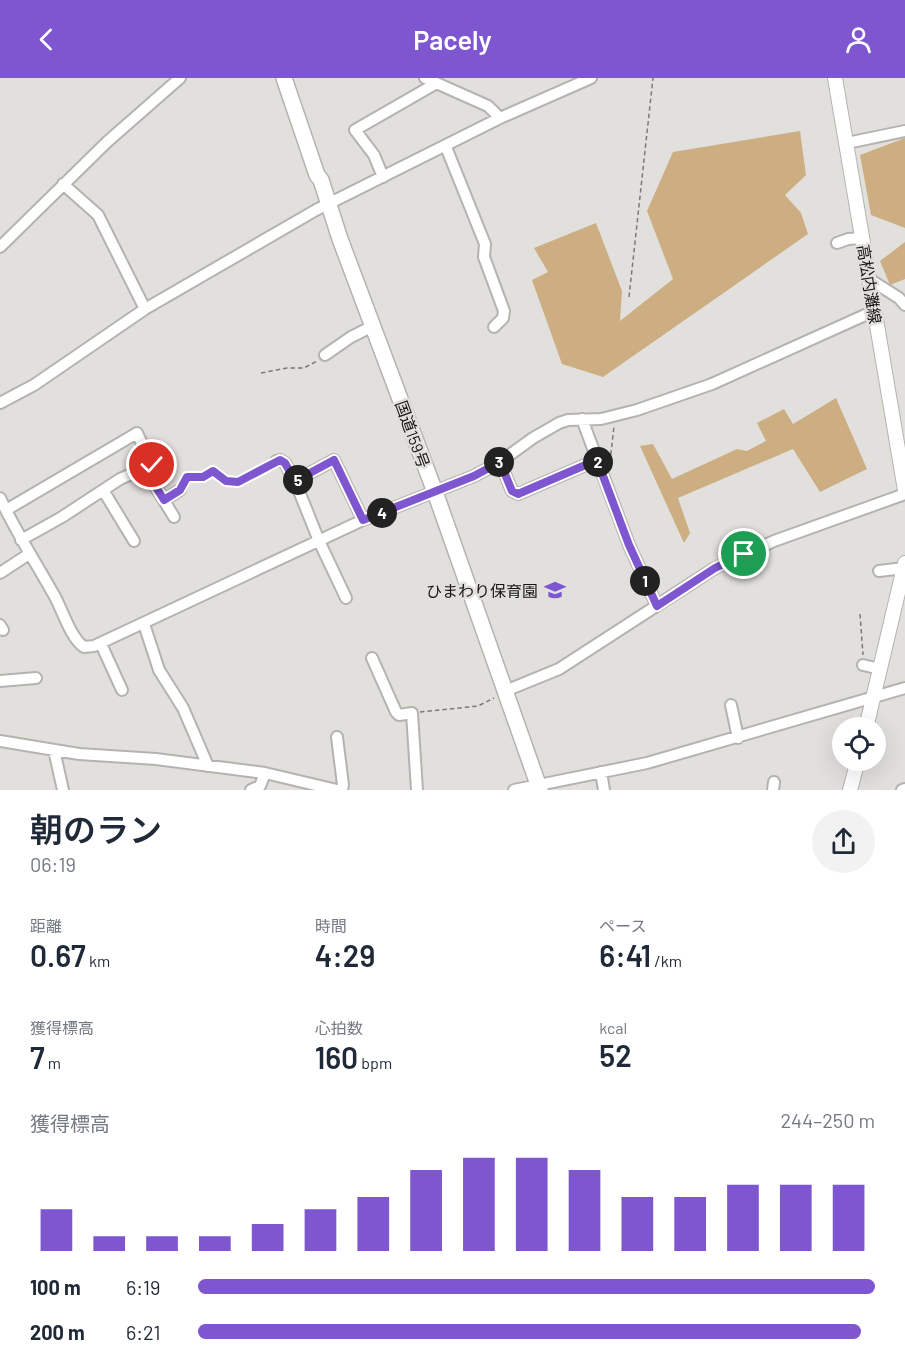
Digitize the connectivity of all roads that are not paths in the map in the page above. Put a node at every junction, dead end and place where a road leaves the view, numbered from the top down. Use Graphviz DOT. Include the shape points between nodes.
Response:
graph roads {
  1 [pos="180,78"];
  2 [pos="284,78"];
  3 [pos="293,78"];
  4 [pos="591,78"];
  5 [pos="835,78"];
  6 [pos="430,81"];
  7 [pos="500,118"];
  8 [pos="905,131"];
  9 [pos="847,143"];
  10 [pos="446,147"];
  11 [pos="383,177"];
  12 [pos="321,180"];
  13 [pos="63,184"];
  14 [pos="329,204"];
  15 [pos="862,238"];
  16 [pos="837,243"];
  17 [pos="0,247"];
  18 [pos="869,279"];
  19 [pos="905,305"];
  20 [pos="145,309"];
  21 [pos="874,311"];
  22 [pos="373,326"];
  23 [pos="494,327"];
  24 [pos="325,355"];
  25 [pos="0,403"];
  26 [pos="582,419"];
  27 [pos="597,460"];
  28 [pos="276,461"];
  29 [pos="500,462"];
  30 [pos="144,468"];
  31 [pos="295,481"];
  32 [pos="103,490"];
  33 [pos="180,490"];
  34 [pos="435,492"];
  35 [pos="905,492"];
  36 [pos="0,498"];
  37 [pos="164,500"];
  38 [pos="6,510"];
  39 [pos="174,517"];
  40 [pos="363,520"];
  41 [pos="21,540"];
  42 [pos="134,541"];
  43 [pos="319,541"];
  44 [pos="29,554"];
  45 [pos="905,566"];
  46 [pos="879,571"];
  47 [pos="0,573"];
  48 [pos="346,598"];
  49 [pos="657,606"];
  50 [pos="144,624"];
  51 [pos="101,644"];
  52 [pos="372,657"];
  53 [pos="863,665"];
  54 [pos="880,669"];
  55 [pos="36,678"];
  56 [pos="0,681"];
  57 [pos="905,688"];
  58 [pos="122,690"];
  59 [pos="503,693"];
  60 [pos="873,697"];
  61 [pos="731,705"];
  62 [pos="868,717"];
  63 [pos="337,737"];
  64 [pos="738,738"];
  65 [pos="0,741"];
  66 [pos="54,750"];
  67 [pos="208,766"];
  68 [pos="855,771"];
  69 [pos="601,772"];
  70 [pos="265,773"];
  71 [pos="539,788"];
  72 [pos="63,790"];
  73 [pos="251,790"];
  74 [pos="337,790"];
  75 [pos="342,790"];
  76 [pos="417,790"];
  77 [pos="514,790"];
  78 [pos="604,790"];
  79 [pos="850,790"];
  1 -- 13 [label="street"];
  2 -- 12 [label="highway, 国道159号"];
  3 -- 12 [label="highway, 国道159号"];
  4 -- 7 [label="street"];
  5 -- 9 [label="main road, 高松内灘線"];
  6 -- 7 [label="street" via="488,106"];
  6 -- 11 [label="street" via="355,130 374,155"];
  7 -- 10 [label="street"];
  8 -- 9 [label="street"];
  9 -- 15 [label="main road, 高松内灘線"];
  10 -- 11 [label="street"];
  10 -- 23 [label="street" via="485,244 484,257 504,311"];
  11 -- 14 [label="street"];
  12 -- 14 [label="highway, 国道159号"];
  13 -- 17 [label="street"];
  13 -- 20 [label="street" via="98,215"];
  14 -- 20 [label="street"];
  14 -- 22 [label="highway, 国道159号"];
  15 -- 16 [label="street"];
  15 -- 18 [label="main road, 高松内灘線"];
  18 -- 19 [label="street"];
  18 -- 21 [label="main road, 高松内灘線"];
  20 -- 25 [label="street" via="34,385"];
  21 -- 26 [label="street" via="712,384 615,416"];
  21 -- 35 [label="main road, 高松内灘線"];
  22 -- 24 [label="street"];
  22 -- 34 [label="highway, 国道159号"];
  26 -- 27 [label="street"];
  26 -- 29 [label="street" via="552,426"];
  27 -- 29 [label="street" via="518,494 512,491"];
  27 -- 49 [label="street"];
  28 -- 31 [label="street" via="285,463"];
  29 -- 34 [label="street"];
  30 -- 32 [label="street"];
  30 -- 37 [label="street"];
  30 -- 38 [label="street" via="152,465 137,433"];
  31 -- 40 [label="street" via="334,460"];
  31 -- 43 [label="street"];
  32 -- 41 [label="street"];
  32 -- 42 [label="street"];
  33 -- 37 [label="street"];
  34 -- 40 [label="street"];
  34 -- 59 [label="highway, 国道159号"];
  35 -- 49 [label="street" via="744,554"];
  36 -- 38 [label="street"];
  37 -- 39 [label="street"];
  38 -- 41 [label="street"];
  40 -- 43 [label="street"];
  41 -- 44 [label="street"];
  43 -- 48 [label="street"];
  43 -- 50 [label="street"];
  44 -- 47 [label="street"];
  44 -- 51 [label="street" via="80,644"];
  45 -- 46 [label="street"];
  45 -- 54 [label="main road"];
  49 -- 59 [label="street" via="560,669"];
  50 -- 51 [label="street"];
  50 -- 67 [label="street" via="159,670 183,708"];
  51 -- 58 [label="street"];
  52 -- 76 [label="street" via="396,712 412,713"];
  53 -- 54 [label="street"];
  54 -- 60 [label="main road"];
  55 -- 56 [label="street"];
  57 -- 60 [label="street"];
  59 -- 71 [label="highway, 国道159号"];
  60 -- 62 [label="main road"];
  60 -- 64 [label="street"];
  61 -- 64 [label="street"];
  63 -- 75 [label="street"];
  64 -- 69 [label="street"];
  65 -- 66 [label="street"];
  66 -- 67 [label="street"];
  66 -- 72 [label="street"];
  67 -- 70 [label="street"];
  68 -- 79 [label="main road"];
  69 -- 71 [label="street"];
  69 -- 78 [label="street"];
  70 -- 73 [label="street" via="260,786"];
  70 -- 74 [label="street"];
  71 -- 77 [label="street"];
}
